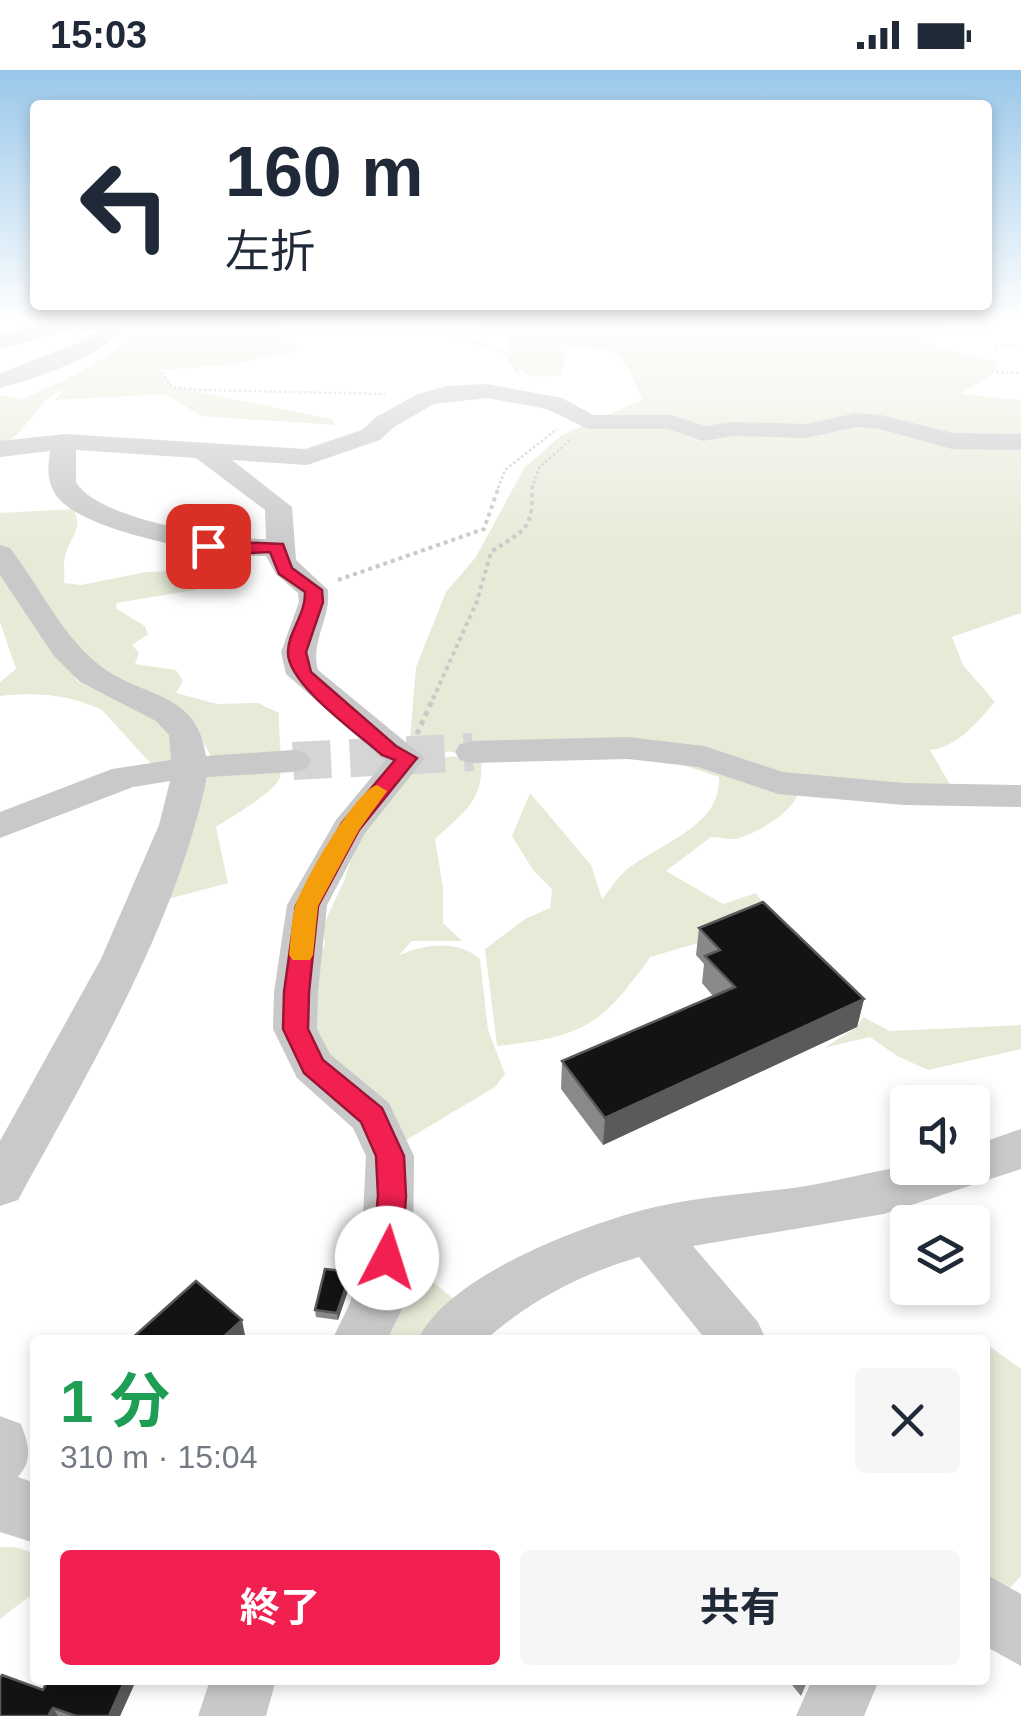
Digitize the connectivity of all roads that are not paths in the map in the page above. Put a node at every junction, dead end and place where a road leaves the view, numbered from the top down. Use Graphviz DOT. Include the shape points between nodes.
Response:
graph roads {
  1 [pos="434,397"];
  2 [pos="533,397"];
  3 [pos="64,442"];
  4 [pos="1021,442"];
  5 [pos="0,449"];
  6 [pos="203,451"];
  7 [pos="277,547"];
  8 [pos="0,554"];
  9 [pos="473,752"];
  10 [pos="293,761"];
  11 [pos="194,767"];
  12 [pos="1021,796"];
  13 [pos="0,826"];
  14 [pos="1021,1149"];
  15 [pos="990,1159"];
  16 [pos="0,1184"];
  17 [pos="906,1185"];
  18 [pos="648,1230"];
  19 [pos="362,1335"];
  20 [pos="451,1335"];
  21 [pos="735,1335"];
  22 [pos="0,1444"];
  23 [pos="0,1456"];
  24 [pos="0,1502"];
  25 [pos="30,1511"];
  26 [pos="241,1685"];
  27 [pos="844,1685"];
  28 [pos="232,1716"];
  29 [pos="830,1716"];
  1 -- 6 [label="street" via="371,435 307,457"];
  2 -- 4 [label="street" via="588,422 671,422 702,434 806,431 856,420 952,441"];
  3 -- 5 [label="street"];
  3 -- 6 [label="street"];
  3 -- 7 [label="street" via="60,474 66,492 87,506 184,543"];
  6 -- 7 [label="street" via="278,507"];
  7 -- 19 [label="street" via="285,570 313,590 296,652 302,674 407,758 350,828 307,906 296,992 295,1029 313,1066 372,1116 390,1156 387,1258"];
  8 -- 11 [label="street" via="75,661 96,678 153,703 186,734"];
  9 -- 12 [label="street" via="628,748 704,757 778,783 888,794"];
  10 -- 11 [label="street"];
  11 -- 13 [label="street" via="125,776"];
  11 -- 16 [label="street" via="148,910"];
  14 -- 15 [label="street"];
  17 -- 18 [label="street" via="858,1199"];
  18 -- 20 [label="street" via="532,1276"];
  18 -- 21 [label="street"];
  22 -- 23 [label="street"];
  24 -- 25 [label="street"];
  26 -- 28 [label="street"];
  27 -- 29 [label="street"];
}
